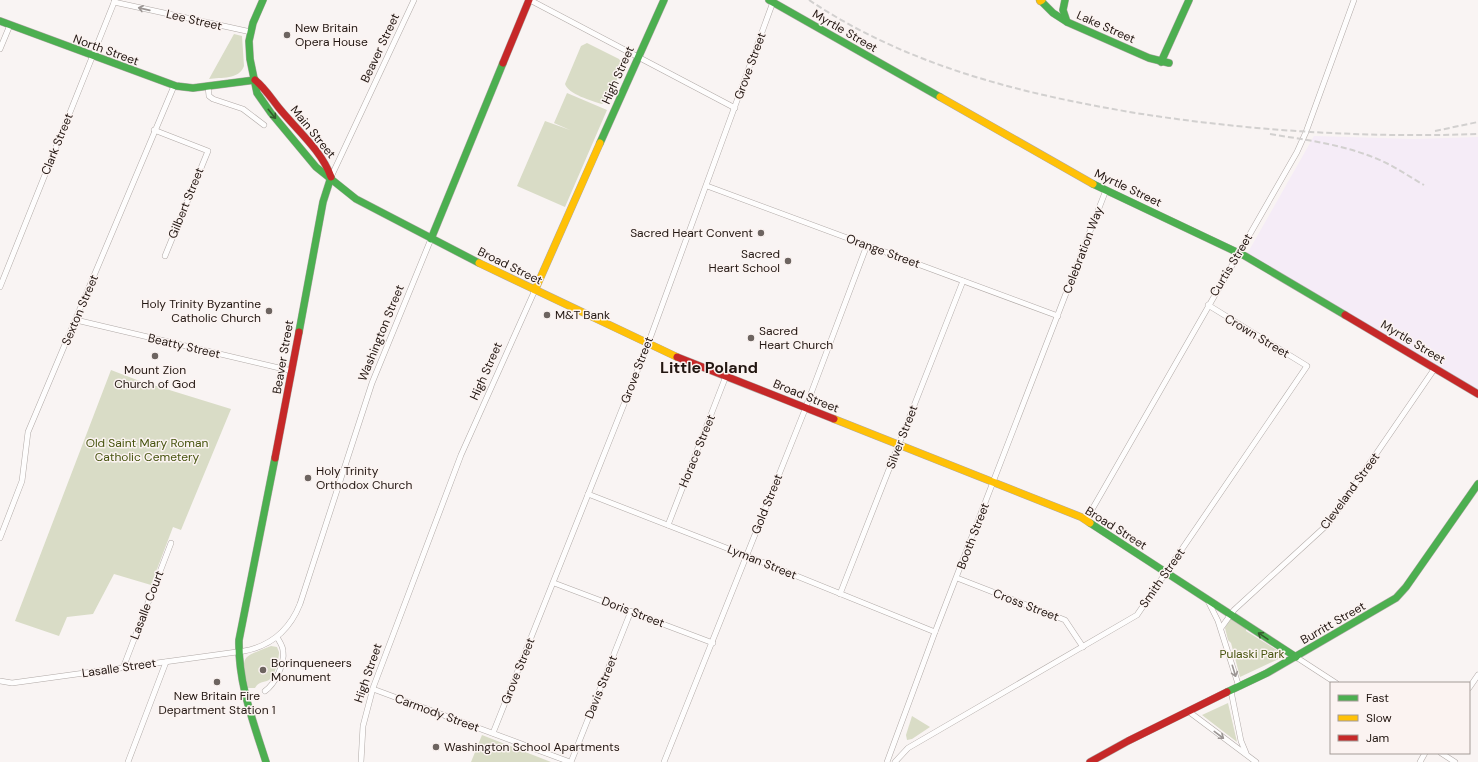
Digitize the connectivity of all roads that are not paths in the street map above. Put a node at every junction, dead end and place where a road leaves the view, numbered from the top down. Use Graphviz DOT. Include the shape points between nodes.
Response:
graph roads {
  1 [pos="263,0"];
  2 [pos="414,0"];
  3 [pos="529,0"];
  4 [pos="664,0"];
  5 [pos="1041,0"];
  6 [pos="1065,0"];
  7 [pos="1189,0"];
  8 [pos="1354,0"];
  9 [pos="114,1"];
  10 [pos="771,1"];
  11 [pos="0,21"];
  12 [pos="1067,22"];
  13 [pos="10,25"];
  14 [pos="251,32"];
  15 [pos="0,49"];
  16 [pos="92,56"];
  17 [pos="638,57"];
  18 [pos="256,80"];
  19 [pos="174,86"];
  20 [pos="208,86"];
  21 [pos="735,108"];
  22 [pos="264,125"];
  23 [pos="154,130"];
  24 [pos="331,177"];
  25 [pos="707,186"];
  26 [pos="1106,190"];
  27 [pos="431,239"];
  28 [pos="867,245"];
  29 [pos="1239,253"];
  30 [pos="165,256"];
  31 [pos="963,281"];
  32 [pos="0,287"];
  33 [pos="535,290"];
  34 [pos="1208,305"];
  35 [pos="1060,310"];
  36 [pos="1058,316"];
  37 [pos="76,320"];
  38 [pos="648,344"];
  39 [pos="1307,366"];
  40 [pos="1435,368"];
  41 [pos="292,371"];
  42 [pos="726,376"];
  43 [pos="1478,394"];
  44 [pos="805,408"];
  45 [pos="899,445"];
  46 [pos="993,482"];
  47 [pos="1478,484"];
  48 [pos="588,494"];
  49 [pos="1086,520"];
  50 [pos="668,525"];
  51 [pos="0,538"];
  52 [pos="170,543"];
  53 [pos="747,556"];
  54 [pos="1166,573"];
  55 [pos="957,578"];
  56 [pos="554,583"];
  57 [pos="840,594"];
  58 [pos="1208,601"];
  59 [pos="631,611"];
  60 [pos="1230,614"];
  61 [pos="1221,628"];
  62 [pos="935,632"];
  63 [pos="277,637"];
  64 [pos="713,643"];
  65 [pos="1083,647"];
  66 [pos="238,652"];
  67 [pos="1296,657"];
  68 [pos="166,662"];
  69 [pos="123,668"];
  70 [pos="1478,676"];
  71 [pos="0,681"];
  72 [pos="1334,682"];
  73 [pos="1239,687"];
  74 [pos="1470,687"];
  75 [pos="372,689"];
  76 [pos="265,691"];
  77 [pos="1231,692"];
  78 [pos="1188,711"];
  79 [pos="493,733"];
  80 [pos="1443,754"];
  81 [pos="1254,761"];
  82 [pos="128,762"];
  83 [pos="266,762"];
  84 [pos="361,762"];
  85 [pos="571,762"];
  86 [pos="664,762"];
  87 [pos="887,762"];
  88 [pos="895,762"];
  89 [pos="1090,762"];
  90 [pos="1455,762"];
  1 -- 14 [label="main road, Main Street"];
  2 -- 24 [label="street, Beaver Street"];
  3 -- 17 [label="street"];
  3 -- 27 [label="main road, Washington Street"];
  4 -- 17 [label="main road, High Street"];
  5 -- 12 [label="main road, Lake Street" via="1053,13"];
  6 -- 12 [label="main road" via="1063,9"];
  7 -- 12 [label="main road, Lake Street" via="1165,62 1149,58"];
  8 -- 29 [label="street, Curtis Street" via="1303,139"];
  14 -- 9 [label="street, Lee Street, one-way"];
  9 -- 16 [label="street, Clark Street"];
  10 -- 21 [label="street, Grove Street"];
  10 -- 26 [label="main road, Myrtle Street"];
  11 -- 13 [label="main road, North Street"];
  13 -- 15 [label="street"];
  13 -- 16 [label="main road, North Street"];
  14 -- 18 [label="main road, Main Street" via="250,54"];
  16 -- 19 [label="main road, North Street"];
  16 -- 32 [label="street, Clark Street"];
  17 -- 21 [label="street"];
  17 -- 33 [label="main road, High Street"];
  18 -- 20 [label="main road, North Street"];
  18 -- 24 [label="main road, Main Street" via="256,92 268,110 316,167"];
  19 -- 20 [label="main road, North Street"];
  19 -- 23 [label="street, Sexton Street"];
  20 -- 22 [label="street" via="212,99 242,108"];
  21 -- 25 [label="street, Grove Street"];
  23 -- 30 [label="street, Gilbert Street" via="208,151"];
  23 -- 37 [label="street, Sexton Street"];
  24 -- 27 [label="main road, Broad Street" via="359,200"];
  24 -- 41 [label="main road, Beaver Street" via="323,202"];
  25 -- 28 [label="street, Orange Street"];
  25 -- 38 [label="street, Grove Street"];
  26 -- 29 [label="main road, Myrtle Street"];
  26 -- 35 [label="street, Celebration Way"];
  27 -- 33 [label="main road, Broad Street"];
  27 -- 63 [label="street, Washington Street" via="372,383 300,604 290,623"];
  28 -- 31 [label="street, Orange Street"];
  28 -- 44 [label="street, Gold Street"];
  29 -- 34 [label="street, Curtis Street"];
  29 -- 40 [label="main road, Myrtle Street"];
  31 -- 36 [label="street, Orange Street"];
  31 -- 45 [label="street, Silver Street"];
  33 -- 38 [label="main road, Broad Street"];
  33 -- 75 [label="street, High Street" via="464,449"];
  34 -- 39 [label="street, Crown Street"];
  34 -- 49 [label="street, Curtis Street"];
  35 -- 36 [label="street, Booth Street"];
  36 -- 46 [label="street, Booth Street"];
  37 -- 41 [label="street, Beatty Street"];
  37 -- 51 [label="street, Sexton Street" via="28,432 22,481"];
  38 -- 42 [label="main road, Broad Street"];
  38 -- 48 [label="street, Grove Street"];
  39 -- 54 [label="street, Smith Street"];
  40 -- 43 [label="main road, Myrtle Street"];
  40 -- 60 [label="street, Cleveland Street" via="1328,524"];
  41 -- 66 [label="main road, Beaver Street"];
  42 -- 44 [label="main road, Broad Street"];
  42 -- 50 [label="street, Horace Street"];
  44 -- 45 [label="main road, Broad Street"];
  44 -- 53 [label="street, Gold Street"];
  45 -- 46 [label="main road, Broad Street"];
  45 -- 57 [label="street, Silver Street"];
  46 -- 49 [label="main road, Broad Street"];
  46 -- 55 [label="street, Booth Street"];
  47 -- 67 [label="main road, Burritt Street" via="1400,594"];
  48 -- 50 [label="street, Lyman Street"];
  48 -- 56 [label="street, Grove Street"];
  49 -- 54 [label="main road, Broad Street"];
  50 -- 53 [label="street, Lyman Street"];
  52 -- 69 [label="street, Lasalle Court"];
  53 -- 57 [label="street, Lyman Street"];
  53 -- 64 [label="street, Gold Street"];
  54 -- 58 [label="main road, Broad Street"];
  54 -- 65 [label="street, Smith Street" via="1137,615"];
  55 -- 62 [label="street, Booth Street"];
  55 -- 65 [label="street, Cross Street" via="1065,620"];
  56 -- 59 [label="street, Doris Street"];
  56 -- 79 [label="street, Grove Street"];
  57 -- 62 [label="street, Lyman Street"];
  58 -- 60 [label="main road, Broad Street"];
  58 -- 61 [label="street"];
  59 -- 64 [label="street, Doris Street"];
  59 -- 85 [label="street, Davis Street"];
  60 -- 61 [label="street"];
  67 -- 60 [label="main road, Broad Street, one-way"];
  61 -- 73 [label="street, one-way"];
  62 -- 87 [label="street, Booth Street"];
  63 -- 66 [label="street, Washington Street" via="257,648"];
  63 -- 76 [label="street" via="283,656 275,679"];
  64 -- 86 [label="street, Gold Street"];
  65 -- 88 [label="street, Smith Street" via="908,748"];
  66 -- 68 [label="street, Lasalle Street"];
  66 -- 83 [label="main road, Beaver Street" via="243,692"];
  67 -- 72 [label="street, Broad Street"];
  67 -- 73 [label="main road, Burritt Street"];
  68 -- 69 [label="street, Lasalle Street"];
  68 -- 82 [label="street"];
  69 -- 71 [label="street, Lasalle Street" via="12,683"];
  70 -- 74 [label="street"];
  73 -- 77 [label="main road, Burritt Street"];
  75 -- 79 [label="street, Carmody Street"];
  75 -- 84 [label="street, High Street" via="363,726"];
  77 -- 78 [label="main road, Burritt Street"];
  77 -- 81 [label="street" via="1242,744"];
  78 -- 81 [label="street, one-way"];
  78 -- 89 [label="main road, Burritt Street"];
  79 -- 85 [label="street, Carmody Street"];
  80 -- 90 [label="street"];
}
